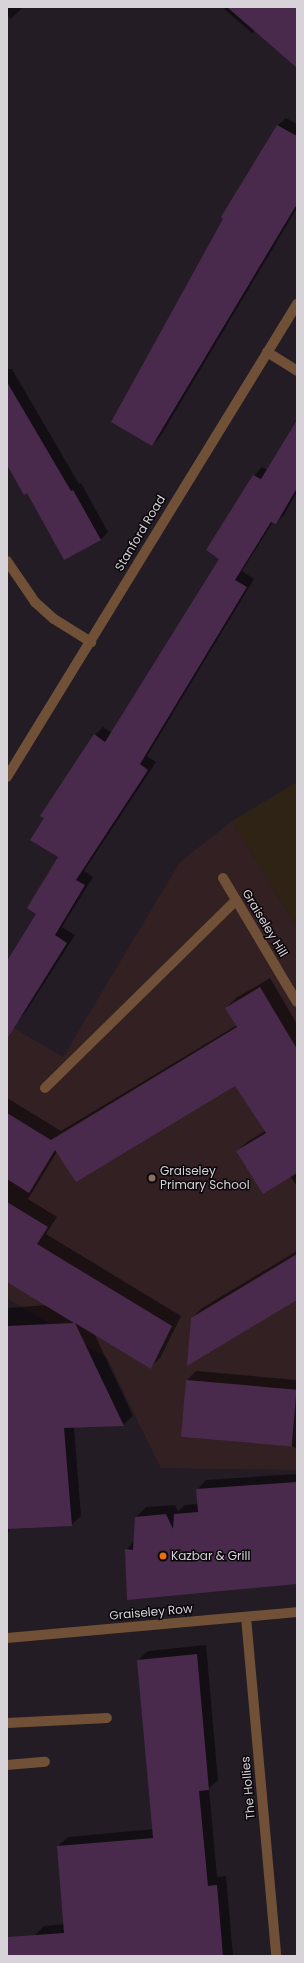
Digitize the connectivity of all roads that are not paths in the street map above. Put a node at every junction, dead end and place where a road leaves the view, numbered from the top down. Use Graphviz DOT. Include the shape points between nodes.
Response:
graph roads {
  1 [pos="297,304"];
  2 [pos="267,352"];
  3 [pos="297,371"];
  4 [pos="7,561"];
  5 [pos="91,642"];
  6 [pos="7,777"];
  7 [pos="223,878"];
  8 [pos="236,900"];
  9 [pos="297,1002"];
  10 [pos="45,1088"];
  11 [pos="297,1612"];
  12 [pos="246,1617"];
  13 [pos="7,1638"];
  14 [pos="107,1718"];
  15 [pos="7,1723"];
  16 [pos="45,1762"];
  17 [pos="7,1765"];
  18 [pos="276,1956"];
  1 -- 2 [label="street, Stanford Road"];
  2 -- 3 [label="street"];
  2 -- 5 [label="street, Stanford Road"];
  4 -- 5 [label="street" via="35,602 54,619"];
  5 -- 6 [label="street, Stanford Road"];
  7 -- 8 [label="street, Graiseley Hill"];
  8 -- 9 [label="street, Graiseley Hill"];
  8 -- 10 [label="street"];
  11 -- 12 [label="street, Graiseley Row"];
  12 -- 13 [label="street, Graiseley Row"];
  12 -- 18 [label="street, The Hollies"];
  14 -- 15 [label="street"];
  16 -- 17 [label="street"];
}
